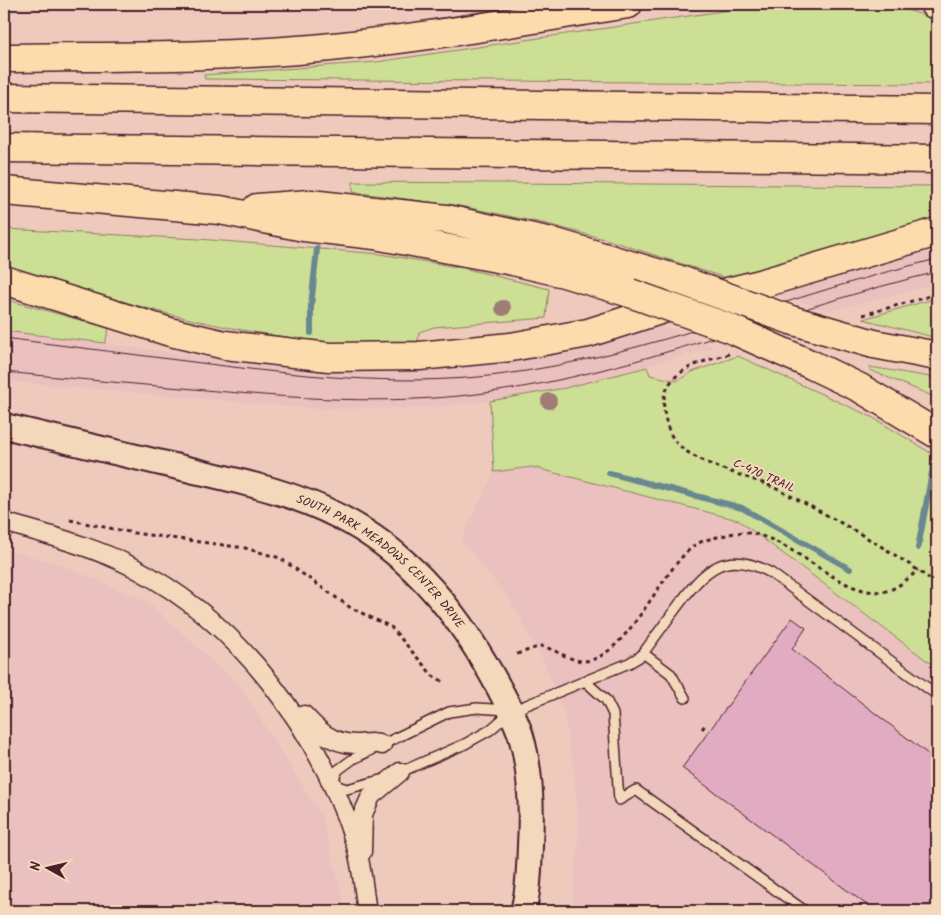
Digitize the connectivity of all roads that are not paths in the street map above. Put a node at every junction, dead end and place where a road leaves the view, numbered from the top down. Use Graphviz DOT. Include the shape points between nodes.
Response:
graph roads {
  1 [pos="628,4"];
  2 [pos="4,58"];
  3 [pos="4,98"];
  4 [pos="937,110"];
  5 [pos="4,148"];
  6 [pos="937,159"];
  7 [pos="4,191"];
  8 [pos="220,210"];
  9 [pos="937,232"];
  10 [pos="4,280"];
  11 [pos="937,356"];
  12 [pos="860,388"];
  13 [pos="937,411"];
  14 [pos="4,426"];
  15 [pos="937,434"];
  16 [pos="4,522"];
  17 [pos="643,653"];
  18 [pos="585,681"];
  19 [pos="937,695"];
  20 [pos="685,698"];
  21 [pos="287,704"];
  22 [pos="512,711"];
  23 [pos="382,745"];
  24 [pos="400,772"];
  25 [pos="331,784"];
  26 [pos="359,865"];
  27 [pos="367,911"];
  28 [pos="523,911"];
  29 [pos="805,911"];
  1 -- 2 [label="highway" via="418,37 299,50"];
  3 -- 4 [label="highway"];
  5 -- 6 [label="highway"];
  7 -- 8 [label="highway"];
  8 -- 11 [label="highway, bridge" via="310,204 446,219 556,243 677,279 791,320 874,344"];
  8 -- 12 [label="highway, bridge" via="304,227 450,247 564,273 728,328"];
  9 -- 10 [label="highway" via="760,284 682,303 588,333 511,347 419,356 329,357 225,345 170,332"];
  12 -- 13 [label="highway"];
  12 -- 15 [label="highway"];
  14 -- 22 [label="main road, SOUTH PARK MEADOWS CENTER DRIVE" via="289,496 339,516 395,555 442,600 479,650"];
  16 -- 21 [label="street" via="84,547 165,586 196,609 257,664"];
  17 -- 18 [label="lane" via="629,663"];
  17 -- 19 [label="lane" via="708,570 722,564 746,562 771,573"];
  17 -- 20 [label="lane" via="671,674"];
  18 -- 22 [label="lane"];
  18 -- 29 [label="lane" via="606,700 613,714 619,800 636,790"];
  21 -- 23 [label="street" via="299,710 319,732 338,742"];
  21 -- 25 [label="street" via="301,723"];
  22 -- 23 [label="lane" via="477,708 449,712"];
  22 -- 24 [label="lane" via="490,730 466,744"];
  22 -- 28 [label="main road, SOUTH PARK MEADOWS CENTER DRIVE" via="522,739 532,807 529,873"];
  23 -- 25 [label="lane" via="338,770"];
  24 -- 25 [label="lane" via="347,789"];
  24 -- 26 [label="street" via="371,796 363,814 364,842"];
  25 -- 26 [label="street" via="355,841"];
  26 -- 27 [label="street"];
}
